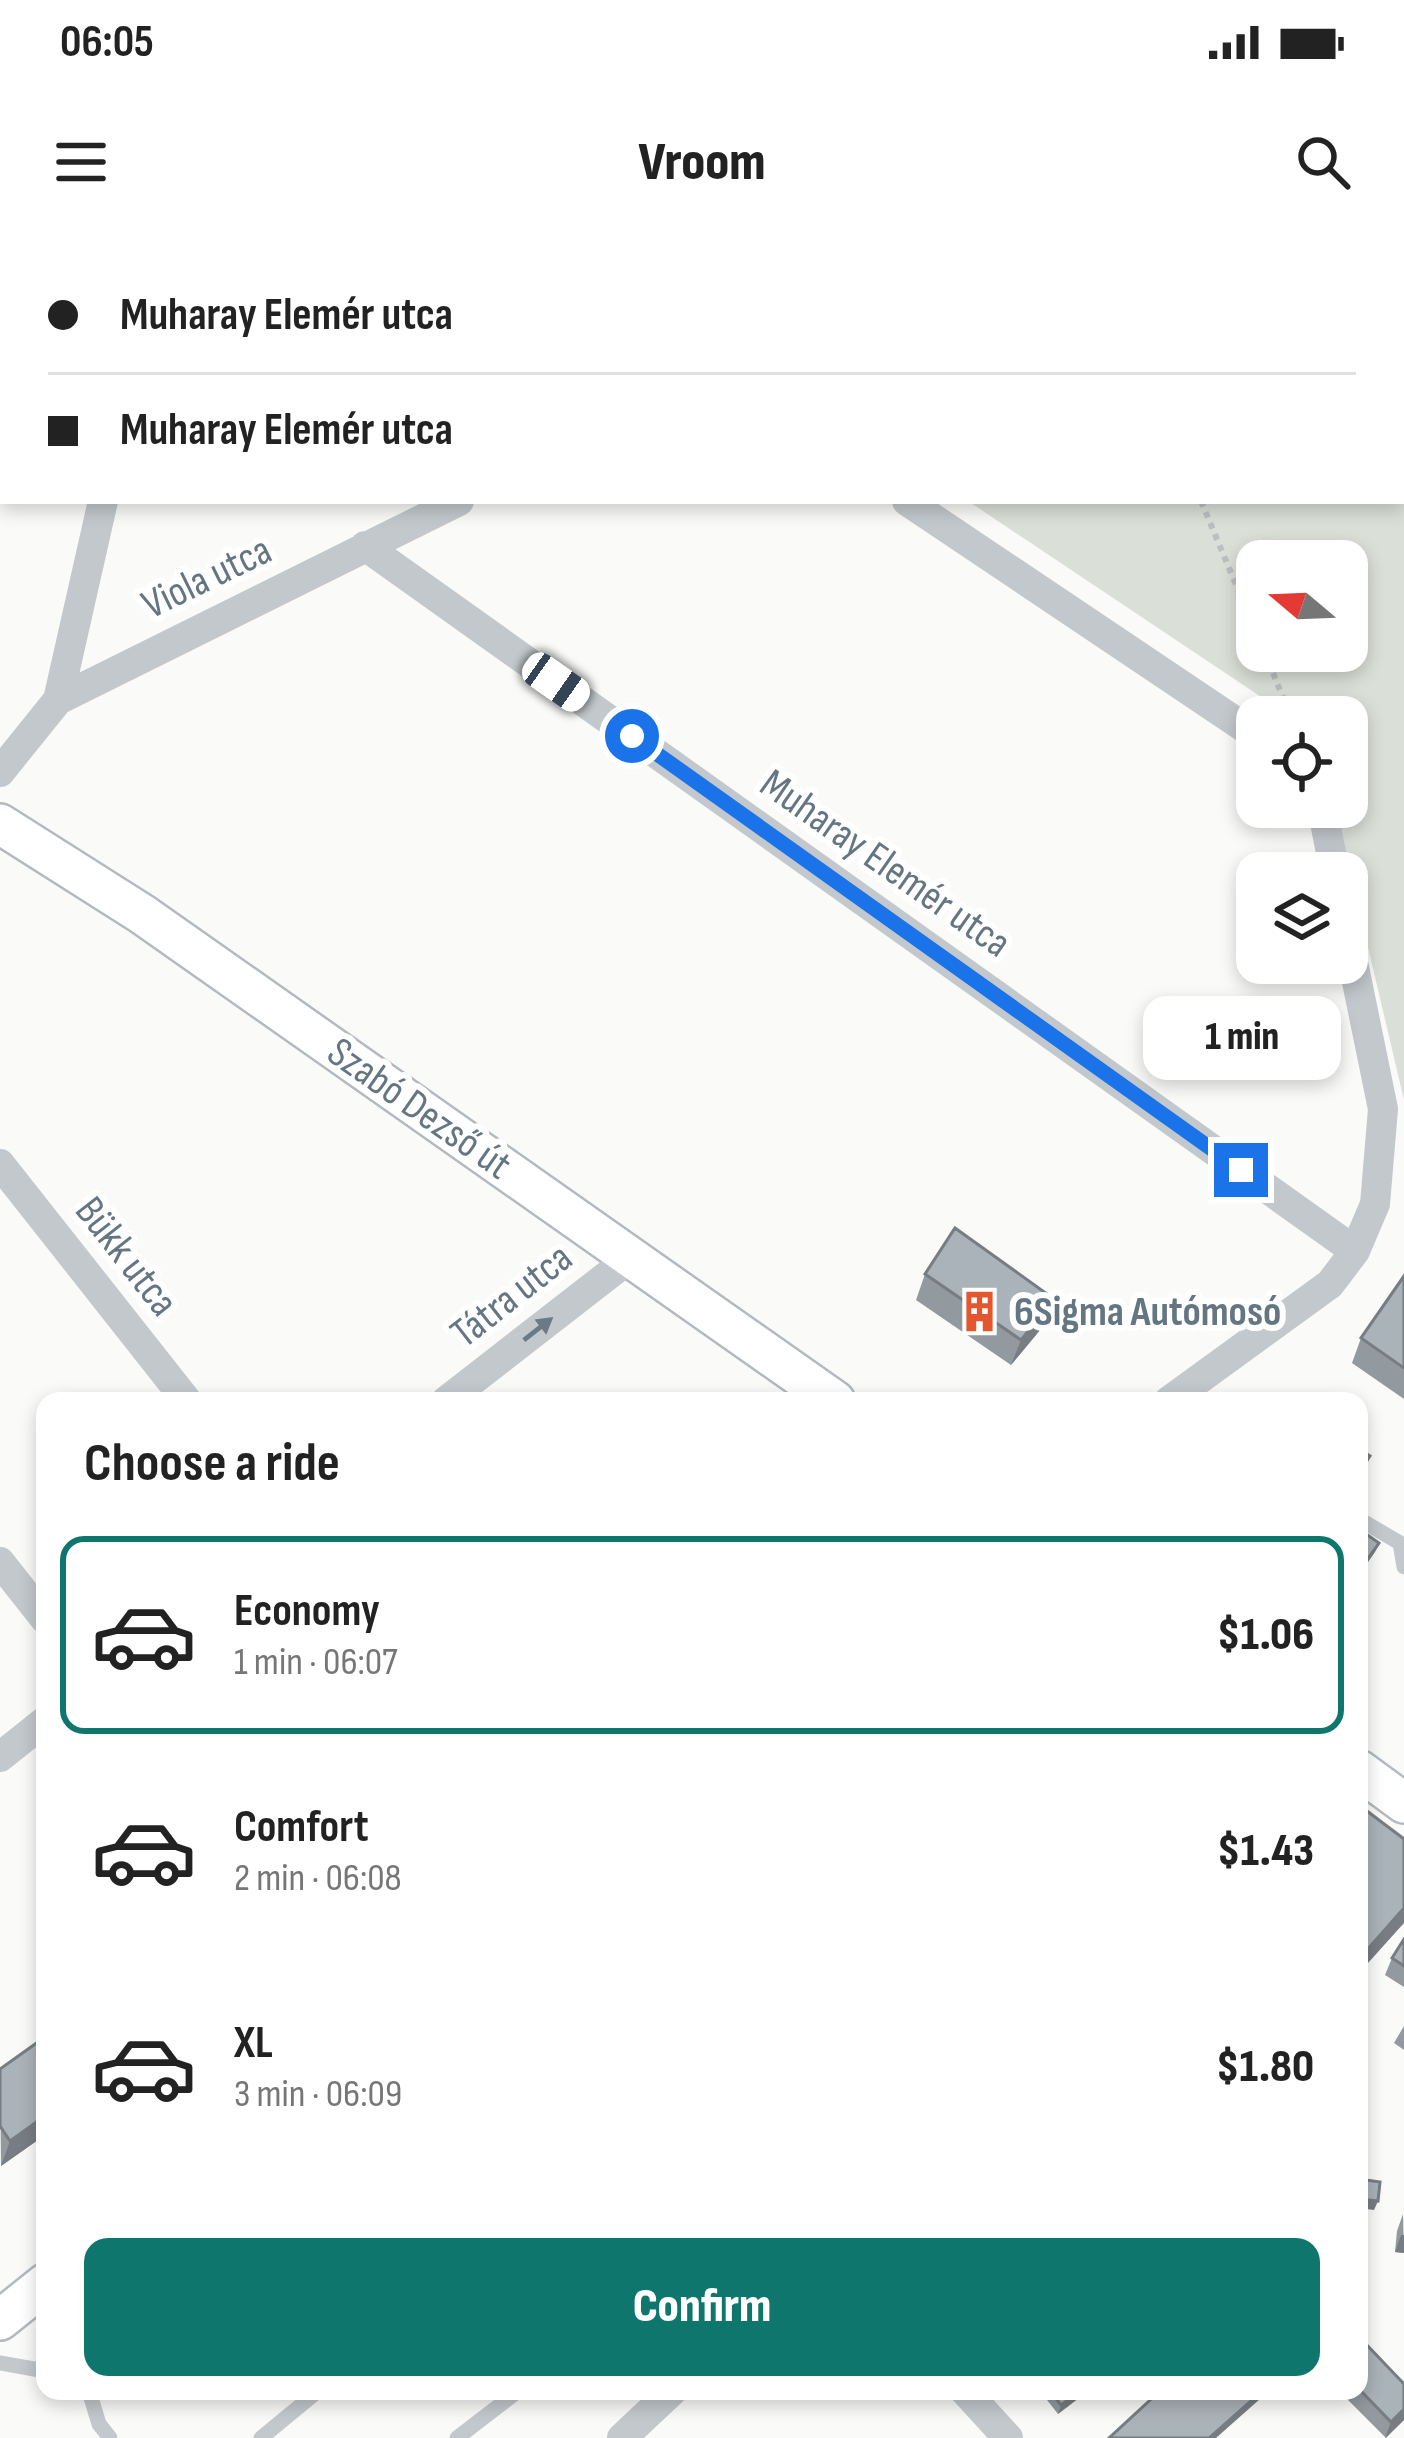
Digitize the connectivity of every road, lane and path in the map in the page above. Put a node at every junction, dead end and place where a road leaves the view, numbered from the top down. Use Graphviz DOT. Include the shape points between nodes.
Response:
graph roads {
  1 [pos="103,504"];
  2 [pos="453,504"];
  3 [pos="911,504"];
  4 [pos="1202,504"];
  5 [pos="365,546"];
  6 [pos="1236,585"];
  7 [pos="58,700"];
  8 [pos="1236,722"];
  9 [pos="0,772"];
  10 [pos="0,824"];
  11 [pos="1357,984"];
  12 [pos="0,1164"];
  13 [pos="1355,1251"];
  14 [pos="630,1258"];
  15 [pos="180,1392"];
  16 [pos="458,1392"];
  17 [pos="822,1392"];
  18 [pos="1181,1392"];
  19 [pos="1368,1524"];
  20 [pos="0,1562"];
  21 [pos="1404,1567"];
  22 [pos="36,1608"];
  23 [pos="36,1728"];
  24 [pos="0,1756"];
  25 [pos="36,2291"];
  26 [pos="0,2318"];
  27 [pos="0,2363"];
  28 [pos="36,2369"];
  29 [pos="92,2400"];
  30 [pos="306,2400"];
  31 [pos="507,2400"];
  32 [pos="662,2400"];
  33 [pos="973,2400"];
  34 [pos="110,2438"];
  35 [pos="261,2438"];
  36 [pos="458,2438"];
  37 [pos="622,2438"];
  38 [pos="1007,2438"];
  1 -- 7 [label="street"];
  2 -- 5 [label="street, Viola utca"];
  3 -- 8 [label="street"];
  4 -- 6 [label="path"];
  5 -- 7 [label="street, Viola utca"];
  5 -- 13 [label="street, Muharay Elemér utca"];
  7 -- 9 [label="street"];
  10 -- 14 [label="main road, Szabó Dezső út" via="142,914"];
  11 -- 13 [label="street" via="1383,1109 1375,1204"];
  12 -- 15 [label="street, Bükk utca"];
  13 -- 18 [label="street" via="1330,1284"];
  16 -- 14 [label="street, Tátra utca, one-way"];
  14 -- 17 [label="main road, Szabó Dezső út"];
  19 -- 21 [label="lane" via="1400,1543"];
  20 -- 22 [label="street"];
  23 -- 24 [label="street"];
  25 -- 26 [label="main road"];
  27 -- 28 [label="lane"];
  29 -- 34 [label="lane"];
  30 -- 35 [label="lane"];
  31 -- 36 [label="lane"];
  32 -- 37 [label="street"];
  33 -- 38 [label="street"];
}
